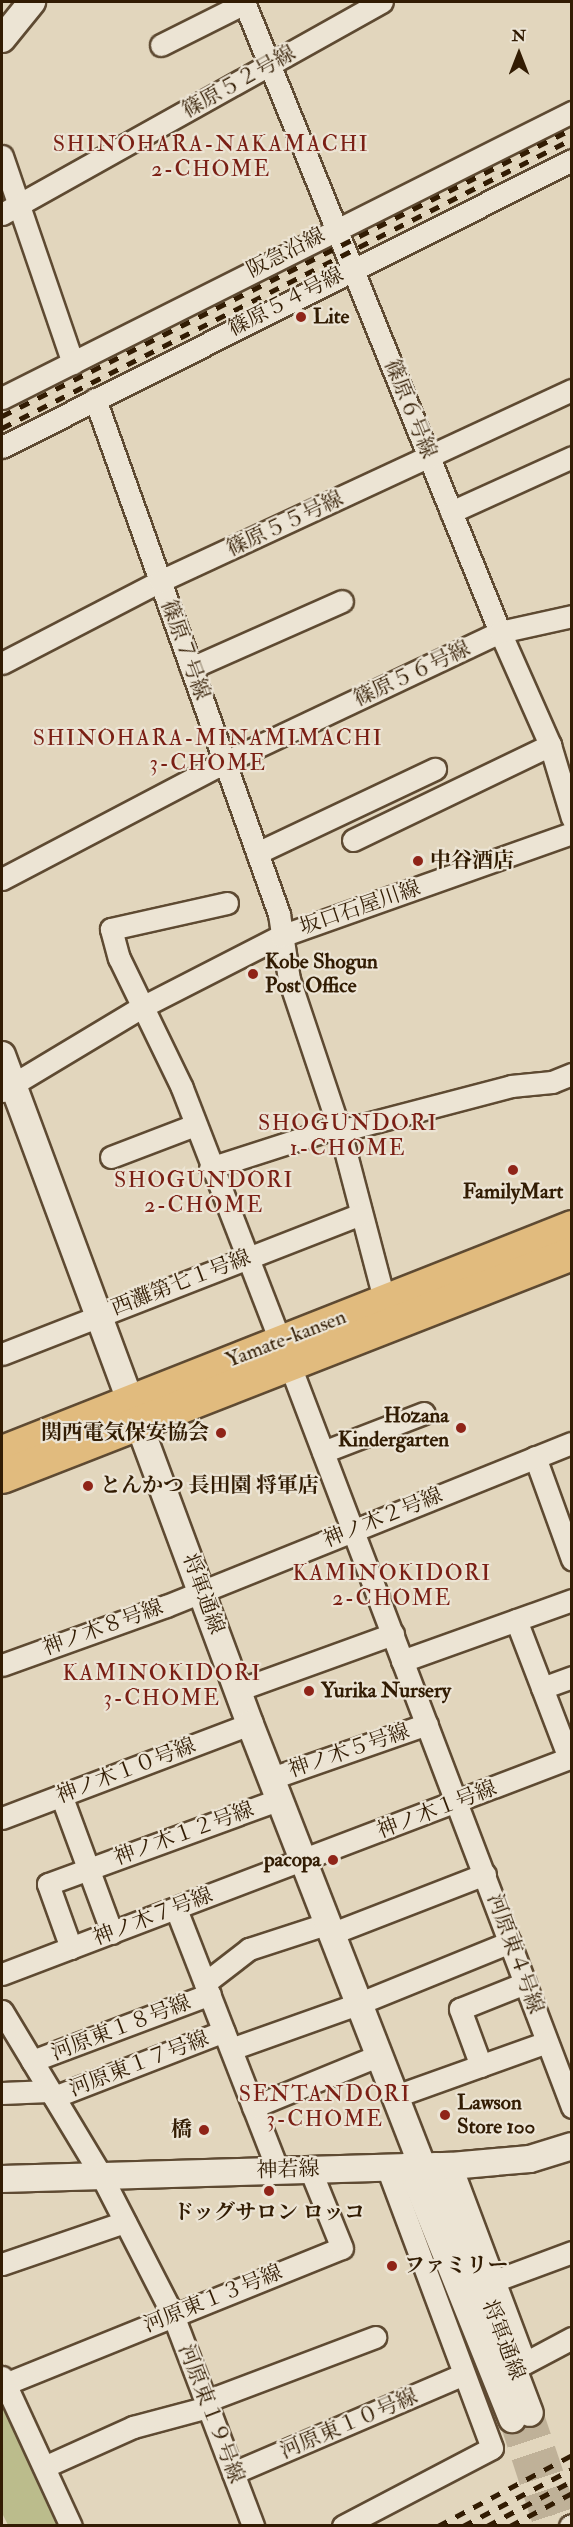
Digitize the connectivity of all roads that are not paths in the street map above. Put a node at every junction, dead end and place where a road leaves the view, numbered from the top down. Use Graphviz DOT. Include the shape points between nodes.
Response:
graph roads {
  1 [pos="32,2"];
  2 [pos="245,2"];
  3 [pos="382,2"];
  4 [pos="3,33"];
  5 [pos="161,45"];
  6 [pos="268,66"];
  7 [pos="572,112"];
  8 [pos="2,156"];
  9 [pos="572,160"];
  10 [pos="11,209"];
  11 [pos="335,228"];
  12 [pos="354,267"];
  13 [pos="73,363"];
  14 [pos="572,390"];
  15 [pos="2,398"];
  16 [pos="95,399"];
  17 [pos="2,447"];
  18 [pos="572,457"];
  19 [pos="429,458"];
  20 [pos="451,512"];
  21 [pos="160,581"];
  22 [pos="342,601"];
  23 [pos="572,616"];
  24 [pos="500,632"];
  25 [pos="2,663"];
  26 [pos="191,668"];
  27 [pos="550,746"];
  28 [pos="225,762"];
  29 [pos="435,769"];
  30 [pos="572,818"];
  31 [pos="572,833"];
  32 [pos="353,840"];
  33 [pos="257,853"];
  34 [pos="2,879"];
  35 [pos="228,903"];
  36 [pos="281,936"];
  37 [pos="142,1007"];
  38 [pos="2,1055"];
  39 [pos="572,1074"];
  40 [pos="7,1088"];
  41 [pos="195,1125"];
  42 [pos="340,1131"];
  43 [pos="111,1157"];
  44 [pos="210,1168"];
  45 [pos="361,1214"];
  46 [pos="572,1227"];
  47 [pos="572,1253"];
  48 [pos="246,1258"];
  49 [pos="384,1302"];
  50 [pos="99,1315"];
  51 [pos="284,1352"];
  52 [pos="2,1354"];
  53 [pos="134,1411"];
  54 [pos="424,1413"];
  55 [pos="572,1443"];
  56 [pos="2,1452"];
  57 [pos="323,1452"];
  58 [pos="535,1457"];
  59 [pos="2,1476"];
  60 [pos="565,1518"];
  61 [pos="354,1530"];
  62 [pos="572,1559"];
  63 [pos="202,1588"];
  64 [pos="572,1600"];
  65 [pos="516,1620"];
  66 [pos="393,1634"];
  67 [pos="402,1661"];
  68 [pos="2,1665"];
  69 [pos="572,1677"];
  70 [pos="542,1688"];
  71 [pos="238,1690"];
  72 [pos="250,1724"];
  73 [pos="427,1724"];
  74 [pos="570,1758"];
  75 [pos="276,1789"];
  76 [pos="61,1795"];
  77 [pos="457,1802"];
  78 [pos="2,1818"];
  79 [pos="304,1861"];
  80 [pos="88,1869"];
  81 [pos="485,1874"];
  82 [pos="176,1908"];
  83 [pos="331,1928"];
  84 [pos="112,1933"];
  85 [pos="510,1942"];
  86 [pos="72,1948"];
  87 [pos="2,1974"];
  88 [pos="525,1983"];
  89 [pos="207,1989"];
  90 [pos="360,2003"];
  91 [pos="2,2011"];
  92 [pos="227,2040"];
  93 [pos="547,2042"];
  94 [pos="380,2055"];
  95 [pos="32,2061"];
  96 [pos="481,2066"];
  97 [pos="2,2092"];
  98 [pos="51,2094"];
  99 [pos="396,2096"];
  100 [pos="253,2107"];
  101 [pos="572,2107"];
  102 [pos="572,2146"];
  103 [pos="421,2166"];
  104 [pos="310,2169"];
  105 [pos="278,2170"];
  106 [pos="101,2175"];
  107 [pos="2,2179"];
  108 [pos="125,2222"];
  109 [pos="572,2252"];
  110 [pos="2,2264"];
  111 [pos="494,2281"];
  112 [pos="172,2315"];
  113 [pos="375,2337"];
  114 [pos="572,2338"];
  115 [pos="464,2374"];
  116 [pos="3,2380"];
  117 [pos="207,2404"];
  118 [pos="521,2416"];
  119 [pos="44,2467"];
  120 [pos="233,2473"];
  121 [pos="71,2526"];
  122 [pos="254,2526"];
  123 [pos="343,2526"];
  1 -- 4 [label="street"];
  2 -- 5 [label="street"];
  2 -- 6 [label="street, 篠原６号線"];
  3 -- 6 [label="street, 篠原５２号線"];
  6 -- 10 [label="street, 篠原５２号線"];
  6 -- 11 [label="street, 篠原６号線"];
  7 -- 11 [label="street, 阪急沿線"];
  8 -- 10 [label="street"];
  9 -- 12 [label="street, 篠原５４号線"];
  10 -- 13 [label="street"];
  11 -- 12 [label="street, 篠原６号線"];
  11 -- 13 [label="street, 阪急沿線"];
  12 -- 16 [label="street, 篠原５４号線"];
  12 -- 19 [label="street, 篠原６号線"];
  13 -- 15 [label="street, 阪急沿線"];
  14 -- 19 [label="street, 篠原５５号線"];
  16 -- 17 [label="street, 篠原５４号線"];
  16 -- 21 [label="street, 篠原７号線"];
  18 -- 20 [label="street"];
  19 -- 20 [label="street, 篠原６号線"];
  19 -- 21 [label="street, 篠原５５号線"];
  20 -- 24 [label="street, 篠原６号線"];
  21 -- 25 [label="street, 篠原５５号線"];
  21 -- 26 [label="street, 篠原７号線"];
  22 -- 26 [label="street"];
  23 -- 24 [label="street, 篠原５６号線"];
  24 -- 27 [label="street, 篠原６号線"];
  24 -- 28 [label="street, 篠原５６号線"];
  26 -- 28 [label="street, 篠原７号線"];
  27 -- 30 [label="street, 篠原６号線"];
  27 -- 32 [label="street"];
  28 -- 33 [label="street, 篠原７号線"];
  28 -- 34 [label="street, 篠原５６号線"];
  29 -- 33 [label="street"];
  31 -- 36 [label="street, 坂口石屋川線"];
  33 -- 36 [label="street, 篠原７号線" via="279,914"];
  35 -- 37 [label="street, 河原東４号線" via="111,929 119,958"];
  36 -- 37 [label="street, 坂口石屋川線"];
  36 -- 42 [label="street, 篠原７号線" via="289,979"];
  37 -- 40 [label="street, 坂口石屋川線"];
  37 -- 41 [label="street, 河原東４号線" via="182,1088"];
  38 -- 40 [label="street, 将軍通線"];
  39 -- 42 [label="street"];
  40 -- 50 [label="street, 将軍通線"];
  41 -- 43 [label="street"];
  41 -- 44 [label="street, 河原東４号線"];
  42 -- 44 [label="street" via="328,1130"];
  42 -- 45 [label="street, 篠原７号線"];
  44 -- 48 [label="street, 河原東４号線"];
  45 -- 48 [label="street, 西灘第七１号線"];
  45 -- 49 [label="street, 篠原７号線"];
  46 -- 49 [label="main road, Yamate-kansen"];
  47 -- 51 [label="main road, Yamate-kansen"];
  48 -- 50 [label="street, 西灘第七１号線"];
  48 -- 51 [label="street, 河原東４号線"];
  49 -- 51 [label="main road, Yamate-kansen"];
  50 -- 52 [label="street, 西灘第七１号線"];
  50 -- 53 [label="street, 将軍通線"];
  51 -- 53 [label="main road, Yamate-kansen"];
  51 -- 57 [label="street, 河原東４号線"];
  53 -- 56 [label="main road, Yamate-kansen"];
  53 -- 59 [label="main road, Yamate-kansen"];
  53 -- 63 [label="street, 将軍通線"];
  54 -- 57 [label="street"];
  55 -- 58 [label="street, 神ノ木２号線"];
  57 -- 61 [label="street, 河原東４号線"];
  58 -- 60 [label="street"];
  58 -- 61 [label="street, 神ノ木２号線"];
  60 -- 62 [label="street"];
  61 -- 63 [label="street, 神ノ木２号線"];
  61 -- 66 [label="street, 河原東４号線"];
  63 -- 68 [label="street, 神ノ木８号線" via="165,1606"];
  63 -- 71 [label="street, 将軍通線"];
  64 -- 65 [label="street"];
  65 -- 67 [label="street"];
  65 -- 70 [label="street"];
  66 -- 67 [label="street, 河原東４号線"];
  66 -- 71 [label="street"];
  67 -- 73 [label="street, 河原東４号線"];
  69 -- 70 [label="street"];
  70 -- 74 [label="street"];
  71 -- 72 [label="street, 将軍通線"];
  72 -- 75 [label="street, 将軍通線"];
  72 -- 76 [label="street, 神ノ木１０号線"];
  73 -- 75 [label="street, 神ノ木５号線"];
  73 -- 77 [label="street, 河原東４号線"];
  74 -- 77 [label="street, 神ノ木１号線"];
  75 -- 79 [label="street, 将軍通線"];
  75 -- 80 [label="street, 神ノ木１２号線"];
  76 -- 78 [label="street, 神ノ木１０号線"];
  76 -- 80 [label="street"];
  77 -- 79 [label="street, 神ノ木１号線"];
  77 -- 81 [label="street, 河原東４号線"];
  79 -- 82 [label="street, 神ノ木７号線"];
  79 -- 83 [label="street, 将軍通線"];
  80 -- 84 [label="street"];
  80 -- 86 [label="street, 神ノ木１２号線" via="48,1884"];
  81 -- 83 [label="street, 河原東１８号線"];
  81 -- 85 [label="street, 河原東４号線"];
  82 -- 84 [label="street, 神ノ木７号線"];
  82 -- 89 [label="street"];
  83 -- 89 [label="street, 河原東１８号線" via="249,1949"];
  83 -- 90 [label="street, 将軍通線"];
  84 -- 86 [label="street, 神ノ木７号線"];
  85 -- 88 [label="street, 河原東４号線"];
  85 -- 90 [label="street, 河原東１７号線"];
  86 -- 87 [label="street, 神ノ木７号線"];
  88 -- 93 [label="street, 河原東４号線"];
  88 -- 96 [label="street" via="460,2009"];
  89 -- 92 [label="street"];
  89 -- 95 [label="street, 河原東１８号線"];
  90 -- 92 [label="street, 河原東１７号線"];
  90 -- 94 [label="street, 将軍通線"];
  91 -- 95 [label="street, 河原東１９号線"];
  92 -- 98 [label="street, 河原東１７号線"];
  92 -- 100 [label="street"];
  93 -- 96 [label="street"];
  93 -- 101 [label="street, 河原東４号線"];
  94 -- 99 [label="street, 将軍通線"];
  94 -- 100 [label="street"];
  95 -- 98 [label="street, 河原東１９号線"];
  96 -- 99 [label="street"];
  97 -- 98 [label="street, 河原東１７号線"];
  98 -- 106 [label="street, 河原東１９号線"];
  99 -- 103 [label="street, 将軍通線"];
  100 -- 105 [label="street"];
  102 -- 103 [label="street, 神若線" via="530,2159"];
  103 -- 104 [label="street, 神若線"];
  103 -- 111 [label="street"];
  103 -- 115 [label="street"];
  103 -- 118 [label="street, 将軍通線"];
  104 -- 105 [label="street, 神若線"];
  104 -- 112 [label="street, 河原東１３号線" via="342,2248"];
  105 -- 106 [label="street, 神若線"];
  106 -- 107 [label="street, 神若線"];
  106 -- 108 [label="street, 河原東１９号線"];
  108 -- 110 [label="street"];
  108 -- 112 [label="street, 河原東１９号線"];
  109 -- 111 [label="street"];
  111 -- 114 [label="street" via="525,2363"];
  112 -- 116 [label="street, 河原東１３号線"];
  112 -- 117 [label="street, 河原東１９号線"];
  113 -- 117 [label="street"];
  115 -- 120 [label="street, 河原東１０号線"];
  115 -- 123 [label="street" via="492,2448"];
  116 -- 119 [label="street"];
  117 -- 119 [label="street" via="133,2427"];
  117 -- 120 [label="street, 河原東１９号線"];
  119 -- 121 [label="street"];
  120 -- 122 [label="street, 河原東１９号線"];
}
